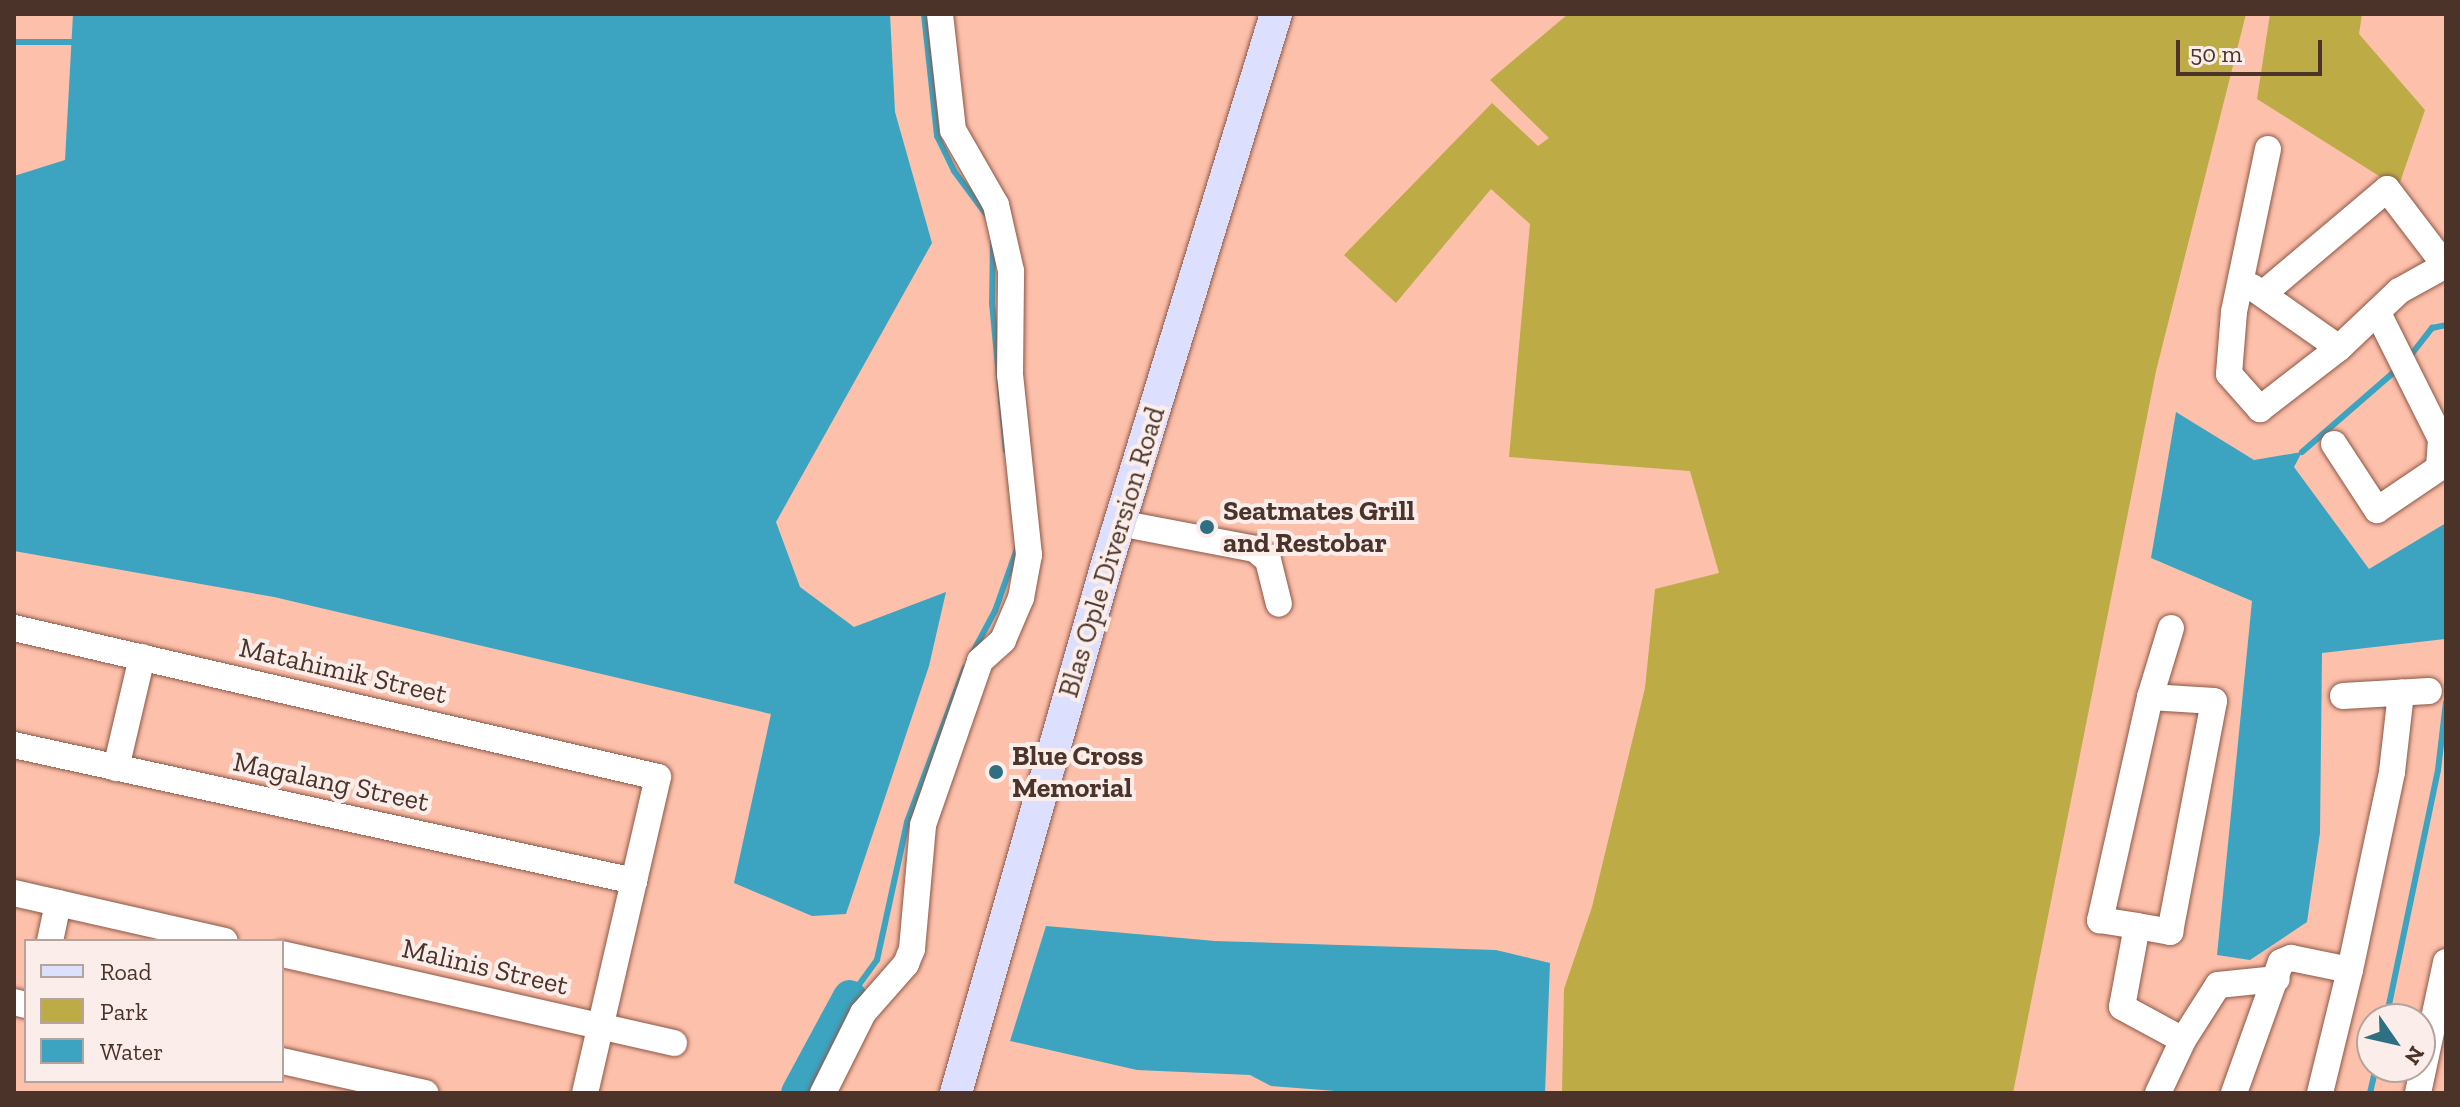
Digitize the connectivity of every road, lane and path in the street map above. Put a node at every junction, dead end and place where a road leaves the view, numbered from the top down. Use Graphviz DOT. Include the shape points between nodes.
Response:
graph roads {
  1 [pos="940,14"];
  2 [pos="1276,14"];
  3 [pos="2268,149"];
  4 [pos="2445,265"];
  5 [pos="2253,287"];
  6 [pos="2378,313"];
  7 [pos="2339,348"];
  8 [pos="2334,444"];
  9 [pos="1119,523"];
  10 [pos="1279,604"];
  11 [pos="14,628"];
  12 [pos="2171,628"];
  13 [pos="142,657"];
  14 [pos="2429,691"];
  15 [pos="2401,693"];
  16 [pos="2343,696"];
  17 [pos="2150,697"];
  18 [pos="14,745"];
  19 [pos="116,768"];
  20 [pos="634,881"];
  21 [pos="14,893"];
  22 [pos="58,903"];
  23 [pos="2137,926"];
  24 [pos="50,939"];
  25 [pos="216,939"];
  26 [pos="284,954"];
  27 [pos="2446,962"];
  28 [pos="2350,970"];
  29 [pos="2277,979"];
  30 [pos="601,1026"];
  31 [pos="2183,1040"];
  32 [pos="674,1043"];
  33 [pos="284,1061"];
  34 [pos="425,1093"];
  35 [pos="585,1093"];
  36 [pos="823,1093"];
  37 [pos="956,1093"];
  38 [pos="2158,1093"];
  39 [pos="2234,1093"];
  40 [pos="2320,1093"];
  41 [pos="2418,1093"];
  1 -- 36 [label="street" via="953,130 996,205 1011,271 1010,375 1029,555 1021,598 1003,640 980,661 923,825 912,949 906,964 863,1013"];
  2 -- 9 [label="main road, Blas Ople Diversion Road"];
  3 -- 5 [label="street"];
  4 -- 5 [label="street" via="2387,189"];
  4 -- 6 [label="street" via="2399,291"];
  5 -- 7 [label="street"];
  5 -- 7 [label="street" via="2229,374 2260,409"];
  6 -- 7 [label="street"];
  6 -- 8 [label="street" via="2441,439 2439,468 2377,510"];
  9 -- 10 [label="street" via="1255,549 1268,560"];
  9 -- 37 [label="main road, Blas Ople Diversion Road"];
  11 -- 13 [label="street, Matahimik Street"];
  12 -- 17 [label="street"];
  13 -- 19 [label="street"];
  13 -- 20 [label="street, Matahimik Street" via="658,777"];
  14 -- 15 [label="street"];
  15 -- 16 [label="street"];
  15 -- 28 [label="street" via="2392,772"];
  17 -- 23 [label="street" via="2100,920"];
  17 -- 23 [label="street" via="2214,701 2170,932"];
  18 -- 19 [label="street, Magalang Street"];
  19 -- 20 [label="street, Magalang Street"];
  20 -- 30 [label="street"];
  21 -- 22 [label="street"];
  22 -- 24 [label="street"];
  22 -- 25 [label="street"];
  23 -- 31 [label="street" via="2122,1007"];
  26 -- 30 [label="street, Malinis Street"];
  27 -- 41 [label="street"];
  28 -- 29 [label="street" via="2291,958 2281,962"];
  28 -- 40 [label="street"];
  29 -- 31 [label="street" via="2218,985"];
  29 -- 39 [label="street"];
  30 -- 32 [label="street, Malinis Street"];
  30 -- 35 [label="street"];
  31 -- 38 [label="street"];
  33 -- 34 [label="street"];
}
